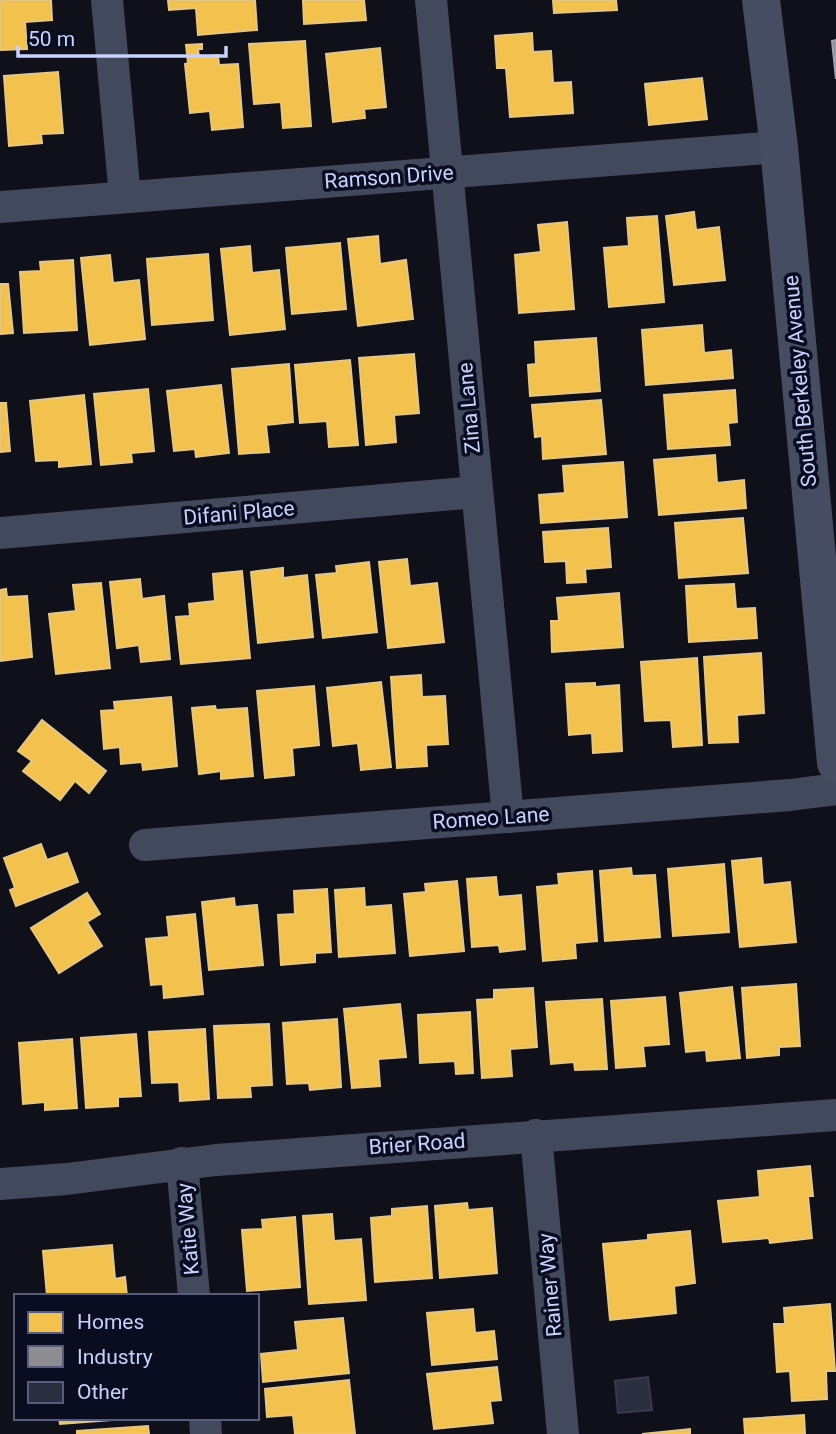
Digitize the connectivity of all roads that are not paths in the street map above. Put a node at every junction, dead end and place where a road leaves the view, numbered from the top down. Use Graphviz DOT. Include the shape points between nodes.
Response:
graph roads {
  1 [pos="107,0"];
  2 [pos="430,0"];
  3 [pos="761,0"];
  4 [pos="779,147"];
  5 [pos="447,173"];
  6 [pos="125,197"];
  7 [pos="0,207"];
  8 [pos="477,492"];
  9 [pos="0,533"];
  10 [pos="836,763"];
  11 [pos="836,789"];
  12 [pos="508,817"];
  13 [pos="145,845"];
  14 [pos="836,1115"];
  15 [pos="536,1135"];
  16 [pos="182,1163"];
  17 [pos="0,1184"];
  18 [pos="194,1294"];
  19 [pos="563,1434"];
  1 -- 6 [label="street"];
  2 -- 5 [label="street, Zina Lane"];
  3 -- 4 [label="street, South Berkeley Avenue"];
  4 -- 5 [label="street, Ramson Drive"];
  4 -- 10 [label="street, South Berkeley Avenue"];
  5 -- 6 [label="street, Ramson Drive"];
  5 -- 8 [label="street, Zina Lane"];
  6 -- 7 [label="street, Ramson Drive"];
  8 -- 9 [label="street, Difani Place"];
  8 -- 12 [label="street, Zina Lane"];
  11 -- 12 [label="street, Romeo Lane"];
  12 -- 13 [label="street, Romeo Lane"];
  14 -- 15 [label="street, Brier Road"];
  15 -- 16 [label="street, Brier Road"];
  15 -- 19 [label="street, Rainer Way"];
  16 -- 17 [label="street, Brier Road"];
  16 -- 18 [label="street, Katie Way"];
}
